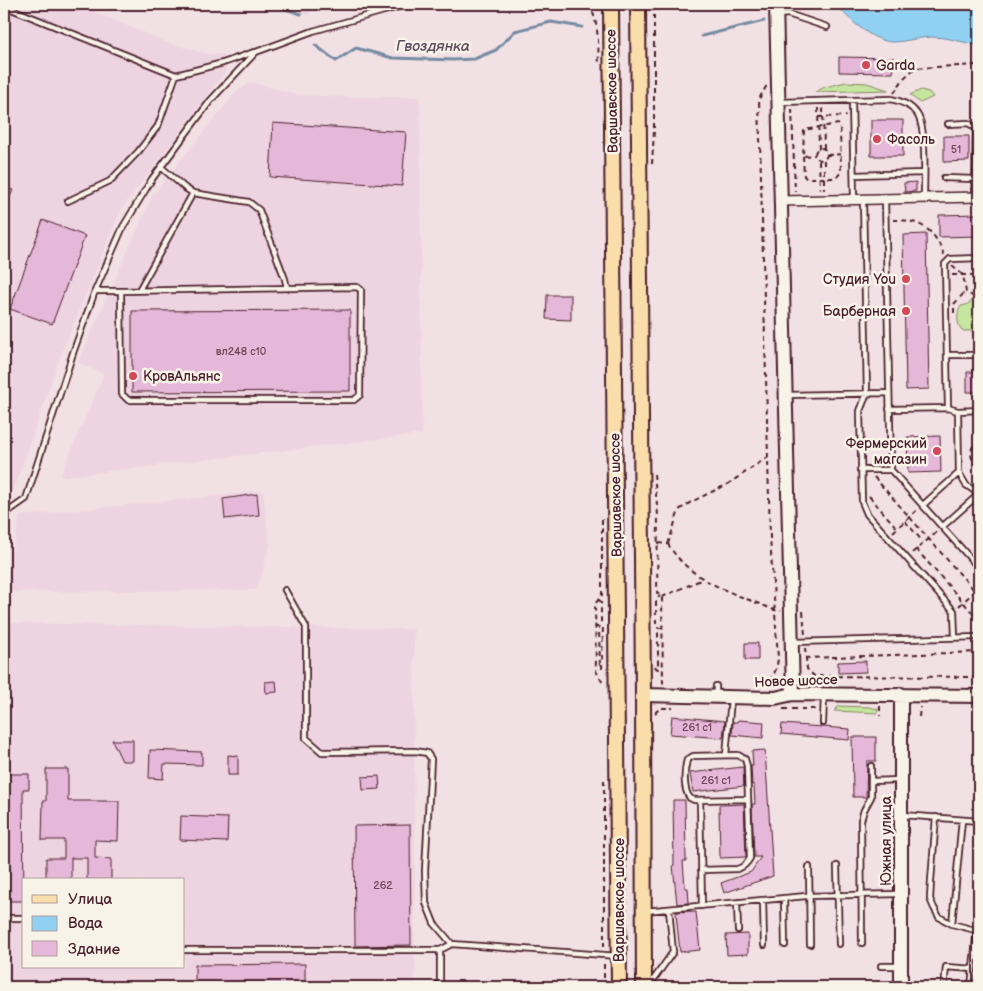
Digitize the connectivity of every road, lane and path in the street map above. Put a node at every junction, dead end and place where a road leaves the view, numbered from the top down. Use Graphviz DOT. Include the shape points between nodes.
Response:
graph roads {
  1 [pos="409,4"];
  2 [pos="589,4"];
  3 [pos="611,4"];
  4 [pos="638,4"];
  5 [pos="654,4"];
  6 [pos="4,6"];
  7 [pos="776,9"];
  8 [pos="828,27"];
  9 [pos="256,52"];
  10 [pos="979,65"];
  11 [pos="599,66"];
  12 [pos="176,75"];
  13 [pos="770,78"];
  14 [pos="890,99"];
  15 [pos="852,100"];
  16 [pos="820,101"];
  17 [pos="778,102"];
  18 [pos="853,116"];
  19 [pos="818,117"];
  20 [pos="823,117"];
  21 [pos="948,124"];
  22 [pos="823,126"];
  23 [pos="818,127"];
  24 [pos="824,148"];
  25 [pos="819,149"];
  26 [pos="841,154"];
  27 [pos="854,154"];
  28 [pos="815,155"];
  29 [pos="828,155"];
  30 [pos="803,156"];
  31 [pos="819,160"];
  32 [pos="824,160"];
  33 [pos="161,167"];
  34 [pos="651,169"];
  35 [pos="923,174"];
  36 [pos="854,175"];
  37 [pos="819,178"];
  38 [pos="824,178"];
  39 [pos="944,178"];
  40 [pos="975,179"];
  41 [pos="193,193"];
  42 [pos="977,197"];
  43 [pos="924,198"];
  44 [pos="885,199"];
  45 [pos="822,200"];
  46 [pos="859,200"];
  47 [pos="68,201"];
  48 [pos="780,201"];
  49 [pos="886,220"];
  50 [pos="979,258"];
  51 [pos="947,262"];
  52 [pos="979,274"];
  53 [pos="945,275"];
  54 [pos="963,275"];
  55 [pos="287,288"];
  56 [pos="139,290"];
  57 [pos="95,291"];
  58 [pos="121,291"];
  59 [pos="966,292"];
  60 [pos="979,296"];
  61 [pos="976,298"];
  62 [pos="979,303"];
  63 [pos="979,317"];
  64 [pos="954,321"];
  65 [pos="947,355"];
  66 [pos="979,355"];
  67 [pos="867,393"];
  68 [pos="889,393"];
  69 [pos="785,395"];
  70 [pos="948,408"];
  71 [pos="890,409"];
  72 [pos="979,410"];
  73 [pos="958,411"];
  74 [pos="979,438"];
  75 [pos="768,456"];
  76 [pos="979,468"];
  77 [pos="654,469"];
  78 [pos="860,470"];
  79 [pos="867,470"];
  80 [pos="891,470"];
  81 [pos="959,473"];
  82 [pos="861,487"];
  83 [pos="979,494"];
  84 [pos="923,505"];
  85 [pos="4,511"];
  86 [pos="602,516"];
  87 [pos="910,517"];
  88 [pos="905,521"];
  89 [pos="942,527"];
  90 [pos="897,528"];
  91 [pos="888,537"];
  92 [pos="928,539"];
  93 [pos="658,543"];
  94 [pos="924,543"];
  95 [pos="668,544"];
  96 [pos="916,549"];
  97 [pos="906,558"];
  98 [pos="979,568"];
  99 [pos="703,579"];
  100 [pos="979,587"];
  101 [pos="285,590"];
  102 [pos="975,591"];
  103 [pos="661,596"];
  104 [pos="599,600"];
  105 [pos="964,602"];
  106 [pos="774,610"];
  107 [pos="954,611"];
  108 [pos="791,612"];
  109 [pos="979,620"];
  110 [pos="596,627"];
  111 [pos="662,628"];
  112 [pos="956,637"];
  113 [pos="979,637"];
  114 [pos="792,642"];
  115 [pos="805,642"];
  116 [pos="979,652"];
  117 [pos="805,658"];
  118 [pos="979,677"];
  119 [pos="605,686"];
  120 [pos="756,688"];
  121 [pos="663,689"];
  122 [pos="793,694"];
  123 [pos="901,694"];
  124 [pos="643,695"];
  125 [pos="824,695"];
  126 [pos="979,696"];
  127 [pos="731,698"];
  128 [pos="823,724"];
  129 [pos="726,755"];
  130 [pos="871,766"];
  131 [pos="604,776"];
  132 [pos="901,780"];
  133 [pos="872,781"];
  134 [pos="748,799"];
  135 [pos="700,800"];
  136 [pos="901,815"];
  137 [pos="936,817"];
  138 [pos="962,820"];
  139 [pos="979,821"];
  140 [pos="837,866"];
  141 [pos="809,867"];
  142 [pos="702,870"];
  143 [pos="901,894"];
  144 [pos="838,895"];
  145 [pos="862,895"];
  146 [pos="809,896"];
  147 [pos="784,898"];
  148 [pos="763,900"];
  149 [pos="737,902"];
  150 [pos="702,906"];
  151 [pos="669,909"];
  152 [pos="644,911"];
  153 [pos="4,918"];
  154 [pos="22,918"];
  155 [pos="952,924"];
  156 [pos="738,930"];
  157 [pos="978,930"];
  158 [pos="862,943"];
  159 [pos="452,944"];
  160 [pos="810,944"];
  161 [pos="839,944"];
  162 [pos="764,945"];
  163 [pos="785,945"];
  164 [pos="185,950"];
  165 [pos="440,950"];
  166 [pos="604,956"];
  167 [pos="620,956"];
  168 [pos="881,966"];
  169 [pos="901,966"];
  170 [pos="973,969"];
  171 [pos="440,987"];
  172 [pos="604,987"];
  173 [pos="620,987"];
  174 [pos="644,987"];
  175 [pos="648,987"];
  176 [pos="902,987"];
  177 [pos="944,987"];
  178 [pos="971,987"];
  1 -- 9 [label="lane" via="313,31"];
  2 -- 11 [label="path" via="595,14"];
  3 -- 167 [label="main road, Варшавское шоссе"];
  4 -- 124 [label="main road, Варшавское шоссе"];
  5 -- 34 [label="path"];
  6 -- 12 [label="lane"];
  7 -- 8 [label="lane"];
  7 -- 17 [label="street"];
  9 -- 12 [label="lane"];
  9 -- 33 [label="lane" via="211,100"];
  10 -- 14 [label="path" via="915,68"];
  12 -- 47 [label="lane" via="158,126 138,152 110,180"];
  13 -- 75 [label="path" via="759,99"];
  14 -- 15 [label="lane"];
  14 -- 35 [label="lane" via="910,107 921,121"];
  15 -- 16 [label="lane"];
  15 -- 18 [label="lane"];
  16 -- 17 [label="lane"];
  16 -- 19 [label="path"];
  16 -- 20 [label="path"];
  17 -- 48 [label="street"];
  18 -- 20 [label="path"];
  18 -- 27 [label="lane"];
  19 -- 20 [label="path"];
  19 -- 23 [label="path"];
  20 -- 22 [label="path"];
  21 -- 40 [label="lane" via="968,123 975,127"];
  22 -- 23 [label="path"];
  22 -- 24 [label="path"];
  22 -- 26 [label="path" via="840,125"];
  23 -- 25 [label="path"];
  23 -- 30 [label="path" via="803,132"];
  24 -- 25 [label="path"];
  24 -- 29 [label="path"];
  25 -- 28 [label="path"];
  26 -- 27 [label="path"];
  26 -- 29 [label="path"];
  26 -- 38 [label="path" via="840,176"];
  27 -- 36 [label="lane"];
  28 -- 30 [label="path"];
  28 -- 31 [label="path"];
  29 -- 32 [label="path"];
  30 -- 37 [label="path" via="804,177"];
  31 -- 32 [label="path"];
  31 -- 37 [label="path"];
  32 -- 38 [label="path"];
  33 -- 41 [label="lane"];
  33 -- 57 [label="lane" via="123,228"];
  35 -- 36 [label="lane"];
  35 -- 43 [label="lane"];
  36 -- 46 [label="lane"];
  37 -- 38 [label="path"];
  37 -- 45 [label="path"];
  38 -- 45 [label="path"];
  39 -- 40 [label="lane"];
  40 -- 42 [label="lane"];
  41 -- 55 [label="lane" via="249,202 259,210"];
  41 -- 56 [label="lane"];
  42 -- 43 [label="street"];
  43 -- 44 [label="street"];
  44 -- 46 [label="street"];
  44 -- 49 [label="lane"];
  45 -- 46 [label="street"];
  45 -- 48 [label="street"];
  46 -- 67 [label="lane"];
  48 -- 69 [label="street"];
  49 -- 51 [label="path" via="915,222 926,228 939,242"];
  49 -- 68 [label="lane"];
  50 -- 51 [label="lane" via="955,258"];
  51 -- 53 [label="lane"];
  51 -- 54 [label="path"];
  52 -- 54 [label="path"];
  53 -- 54 [label="path"];
  53 -- 65 [label="lane"];
  54 -- 59 [label="path"];
  55 -- 56 [label="lane"];
  55 -- 58 [label="lane" via="357,286 361,290 360,395 354,400 128,400 122,394"];
  56 -- 58 [label="lane"];
  57 -- 58 [label="lane"];
  57 -- 85 [label="lane" via="26,499"];
  59 -- 61 [label="path"];
  59 -- 64 [label="path" via="954,304"];
  60 -- 61 [label="path"];
  61 -- 62 [label="path"];
  62 -- 63 [label="path"];
  65 -- 66 [label="lane"];
  65 -- 70 [label="lane"];
  67 -- 68 [label="lane"];
  67 -- 69 [label="lane"];
  67 -- 78 [label="lane" via="860,411"];
  68 -- 71 [label="lane"];
  69 -- 108 [label="street"];
  70 -- 71 [label="lane"];
  70 -- 73 [label="lane"];
  71 -- 80 [label="lane"];
  72 -- 73 [label="lane"];
  73 -- 81 [label="lane"];
  74 -- 76 [label="path" via="971,453 974,464"];
  75 -- 95 [label="path" via="728,484 678,510"];
  75 -- 106 [label="path"];
  77 -- 93 [label="path" via="658,496"];
  78 -- 79 [label="lane"];
  78 -- 82 [label="lane"];
  79 -- 80 [label="lane"];
  79 -- 87 [label="path"];
  80 -- 84 [label="lane"];
  81 -- 83 [label="lane" via="966,486"];
  81 -- 84 [label="lane"];
  82 -- 90 [label="path"];
  82 -- 91 [label="lane" via="864,510"];
  83 -- 89 [label="lane"];
  84 -- 87 [label="path"];
  84 -- 89 [label="lane"];
  86 -- 104 [label="path" via="602,595"];
  87 -- 88 [label="path"];
  87 -- 92 [label="path"];
  88 -- 90 [label="path"];
  88 -- 94 [label="path"];
  89 -- 92 [label="path"];
  89 -- 98 [label="lane"];
  90 -- 91 [label="path"];
  91 -- 97 [label="lane"];
  92 -- 94 [label="path"];
  92 -- 102 [label="path"];
  93 -- 95 [label="path"];
  93 -- 103 [label="path" via="657,593"];
  94 -- 96 [label="path"];
  95 -- 99 [label="path" via="683,564"];
  96 -- 97 [label="path"];
  96 -- 105 [label="path"];
  97 -- 107 [label="lane"];
  99 -- 103 [label="path"];
  99 -- 106 [label="path"];
  100 -- 102 [label="path"];
  101 -- 159 [label="lane" via="306,627 306,738 322,752 415,751 426,753 431,759 424,871 426,903 434,922"];
  102 -- 105 [label="path"];
  103 -- 111 [label="path"];
  103 -- 111 [label="path" via="656,600 655,624 658,669 658,628"];
  104 -- 110 [label="path" via="596,604"];
  104 -- 110 [label="path" via="602,668 599,627"];
  105 -- 107 [label="path"];
  105 -- 109 [label="path"];
  106 -- 108 [label="path"];
  106 -- 120 [label="path" via="777,669 765,685"];
  107 -- 112 [label="lane"];
  108 -- 114 [label="street"];
  108 -- 115 [label="path" via="804,611"];
  110 -- 119 [label="path" via="596,671"];
  111 -- 121 [label="path"];
  112 -- 113 [label="lane"];
  112 -- 115 [label="lane"];
  114 -- 115 [label="lane"];
  114 -- 122 [label="street"];
  115 -- 117 [label="path"];
  116 -- 117 [label="path"];
  117 -- 118 [label="path" via="807,669 814,676"];
  122 -- 125 [label="street, Новое шоссе"];
  122 -- 127 [label="street, Новое шоссе" via="775,698"];
  123 -- 125 [label="street, Новое шоссе"];
  123 -- 126 [label="street, Новое шоссе"];
  123 -- 132 [label="street, Южная улица"];
  124 -- 127 [label="street, Новое шоссе" via="716,692"];
  124 -- 152 [label="main road, Варшавское шоссе"];
  125 -- 128 [label="lane"];
  127 -- 129 [label="lane"];
  129 -- 134 [label="lane" via="738,755 747,762"];
  129 -- 135 [label="lane" via="693,756 687,760 687,795"];
  130 -- 133 [label="lane"];
  131 -- 166 [label="path"];
  132 -- 133 [label="lane"];
  132 -- 136 [label="street, Южная улица"];
  133 -- 145 [label="lane" via="871,797 861,820"];
  134 -- 135 [label="lane"];
  134 -- 142 [label="lane" via="750,858 738,869"];
  135 -- 142 [label="lane"];
  136 -- 137 [label="lane"];
  136 -- 143 [label="street, Южная улица"];
  137 -- 138 [label="lane"];
  137 -- 155 [label="lane" via="930,899 939,916"];
  138 -- 139 [label="lane"];
  138 -- 155 [label="lane"];
  140 -- 144 [label="lane"];
  141 -- 146 [label="lane"];
  142 -- 150 [label="lane"];
  143 -- 145 [label="lane"];
  143 -- 169 [label="street, Южная улица"];
  144 -- 145 [label="lane"];
  144 -- 146 [label="lane"];
  144 -- 161 [label="lane"];
  145 -- 158 [label="lane"];
  146 -- 147 [label="lane"];
  146 -- 160 [label="lane"];
  147 -- 148 [label="lane"];
  147 -- 163 [label="lane"];
  148 -- 149 [label="lane"];
  148 -- 162 [label="lane"];
  149 -- 150 [label="lane"];
  149 -- 156 [label="lane"];
  150 -- 151 [label="lane"];
  151 -- 152 [label="lane"];
  151 -- 175 [label="lane" via="673,952"];
  152 -- 174 [label="main road, Варшавское шоссе"];
  153 -- 154 [label="lane"];
  155 -- 157 [label="lane"];
  157 -- 170 [label="lane"];
  159 -- 165 [label="lane"];
  159 -- 166 [label="lane"];
  164 -- 165 [label="lane"];
  165 -- 171 [label="lane"];
  166 -- 167 [label="lane"];
  166 -- 172 [label="path"];
  167 -- 173 [label="main road, Варшавское шоссе"];
  168 -- 169 [label="lane"];
  169 -- 176 [label="street, Южная улица"];
  170 -- 177 [label="lane" via="946,967"];
  170 -- 178 [label="lane"];
}
